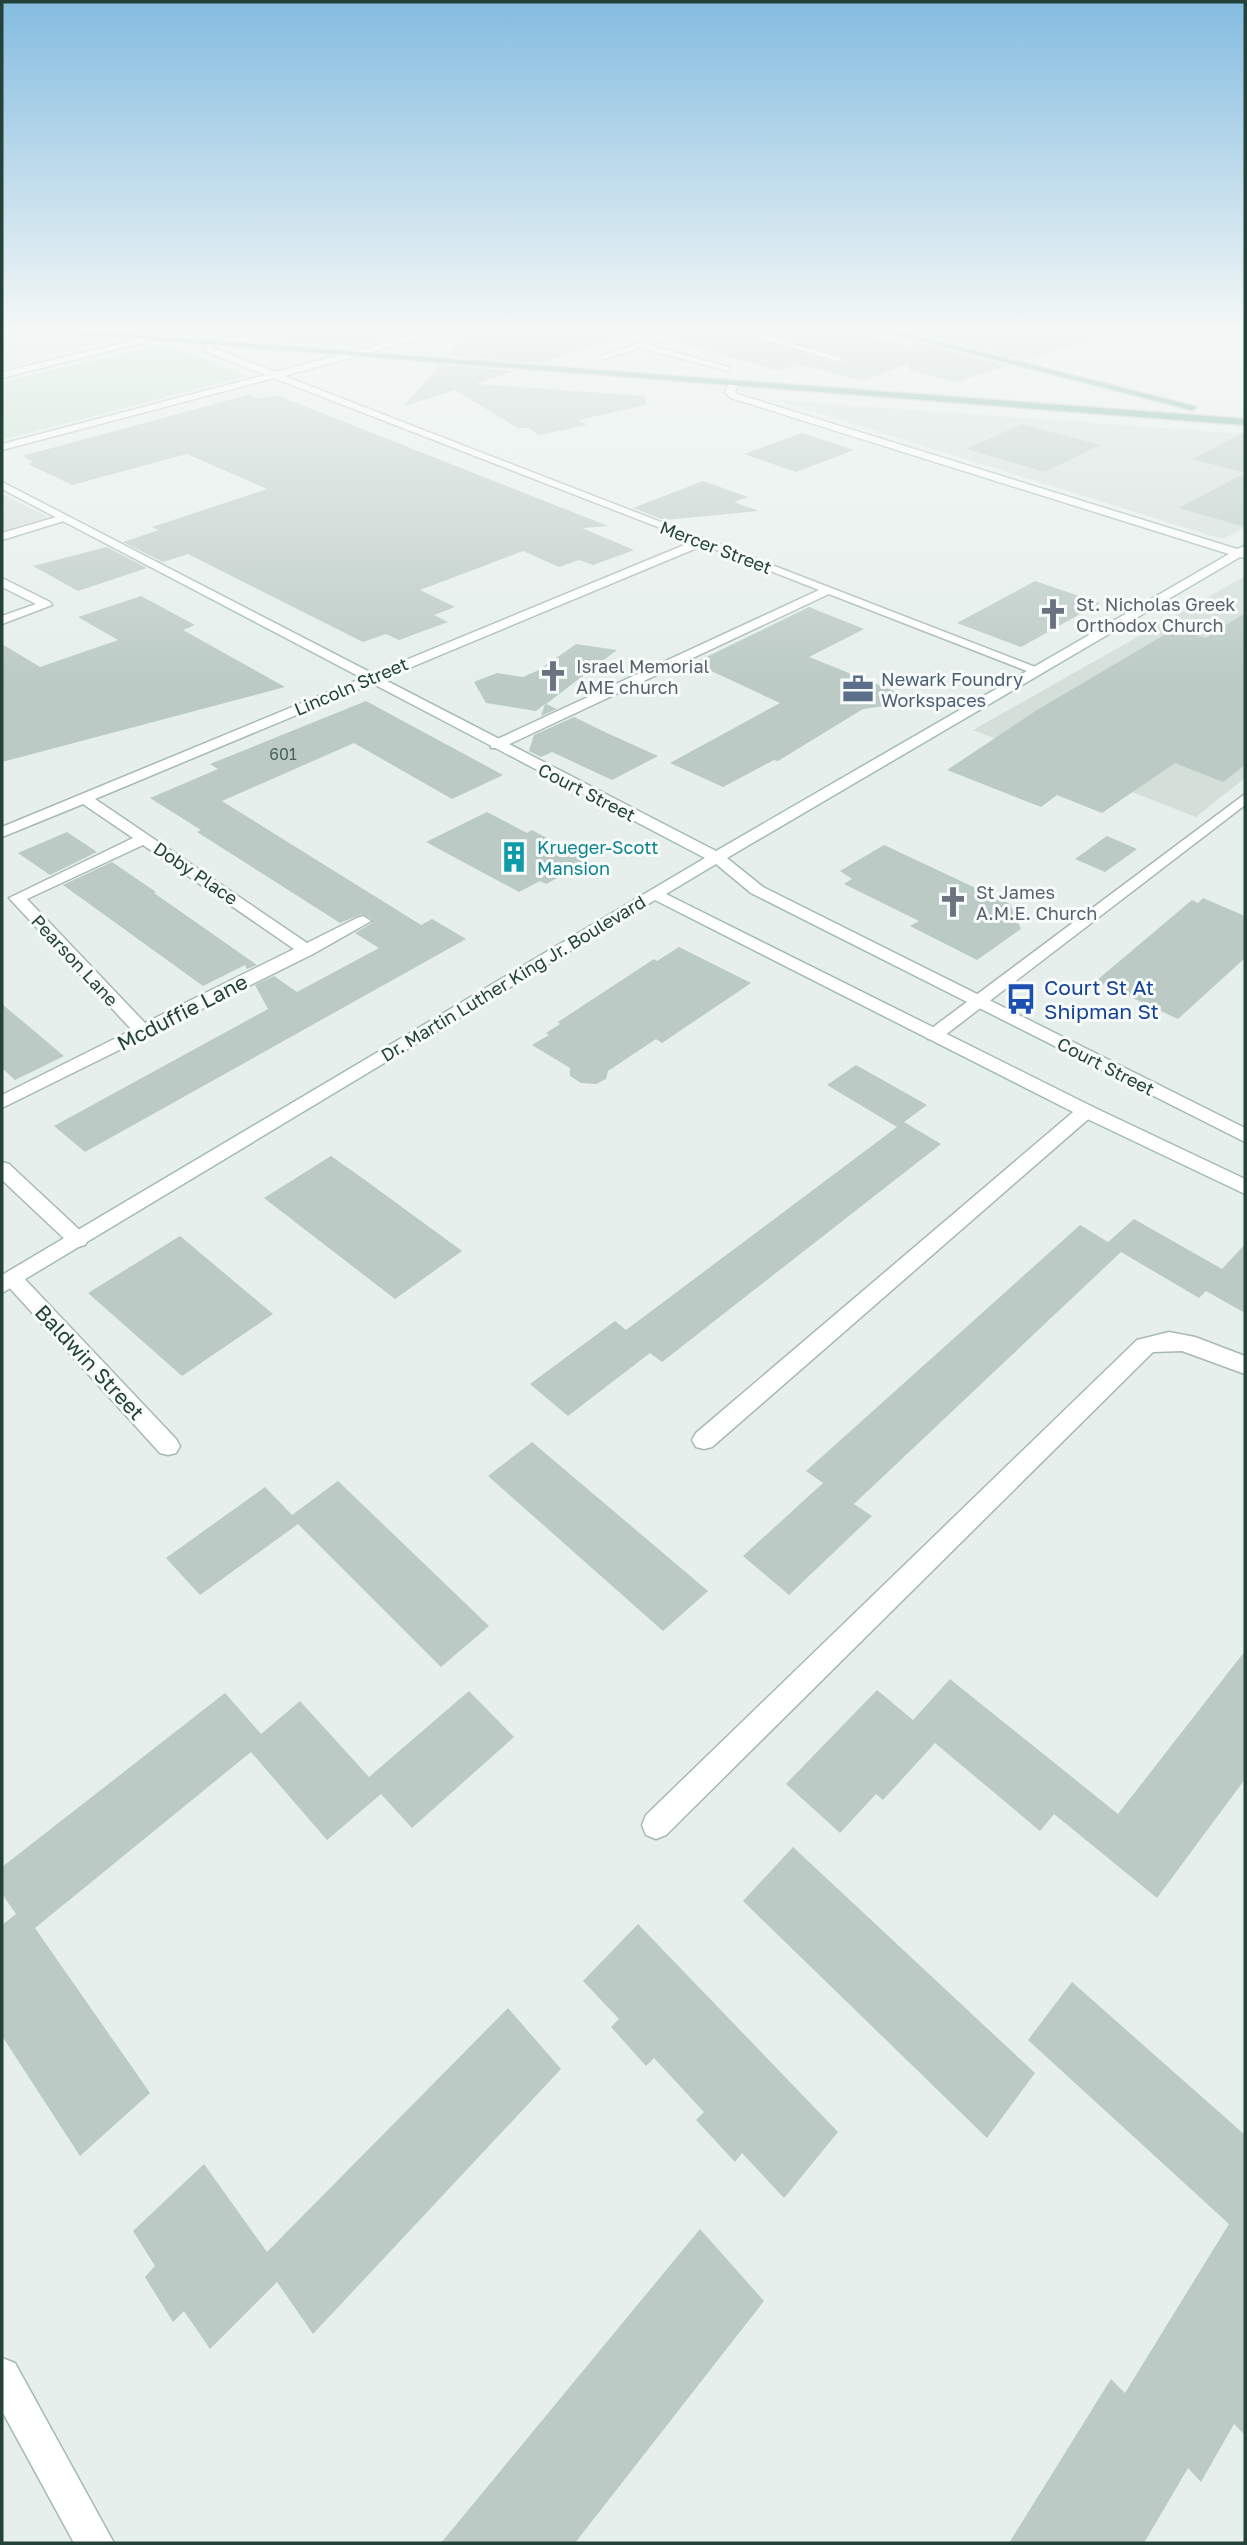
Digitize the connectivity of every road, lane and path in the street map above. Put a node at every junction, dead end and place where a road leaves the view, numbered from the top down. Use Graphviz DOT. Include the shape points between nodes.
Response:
graph roads {
  1 [pos="457,447"];
  2 [pos="900,447"];
  3 [pos="2,485"];
  4 [pos="63,518"];
  5 [pos="2,537"];
  6 [pos="702,542"];
  7 [pos="1243,552"];
  8 [pos="2,582"];
  9 [pos="828,590"];
  10 [pos="2,620"];
  11 [pos="1037,670"];
  12 [pos="369,679"];
  13 [pos="496,745"];
  14 [pos="1245,797"];
  15 [pos="84,798"];
  16 [pos="2,832"];
  17 [pos="145,838"];
  18 [pos="716,858"];
  19 [pos="654,894"];
  20 [pos="363,921"];
  21 [pos="307,950"];
  22 [pos="979,1003"];
  23 [pos="143,1031"];
  24 [pos="934,1035"];
  25 [pos="2,1102"];
  26 [pos="1086,1111"];
  27 [pos="1245,1136"];
  28 [pos="2,1169"];
  29 [pos="1245,1187"];
  30 [pos="78,1240"];
  31 [pos="7,1282"];
  32 [pos="1245,1365"];
  33 [pos="704,1440"];
  34 [pos="168,1446"];
  35 [pos="656,1825"];
  36 [pos="2,2376"];
  37 [pos="94,2543"];
  1 -- 6 [label="street, Mercer Street"];
  2 -- 7 [label="street"];
  3 -- 4 [label="street, Court Street"];
  4 -- 5 [label="street"];
  4 -- 12 [label="street, Court Street"];
  6 -- 9 [label="street, Mercer Street"];
  6 -- 12 [label="street, Lincoln Street"];
  7 -- 11 [label="street, Dr. Martin Luther King Jr. Boulevard"];
  8 -- 10 [label="street" via="46,605"];
  9 -- 11 [label="street, Mercer Street"];
  9 -- 13 [label="street"];
  11 -- 18 [label="street, Dr. Martin Luther King Jr. Boulevard"];
  12 -- 13 [label="street, Court Street"];
  12 -- 15 [label="street, Lincoln Street"];
  13 -- 18 [label="street, Court Street"];
  14 -- 22 [label="street"];
  15 -- 16 [label="street, Lincoln Street"];
  15 -- 17 [label="street, Doby Place"];
  17 -- 21 [label="street, Doby Place"];
  17 -- 23 [label="street, Pearson Lane" via="17,898"];
  18 -- 19 [label="street, Dr. Martin Luther King Jr. Boulevard"];
  18 -- 22 [label="street, Court Street" via="757,890"];
  19 -- 24 [label="street"];
  19 -- 30 [label="street, Dr. Martin Luther King Jr. Boulevard"];
  20 -- 21 [label="street, Mcduffie Lane"];
  21 -- 23 [label="street, Mcduffie Lane"];
  22 -- 24 [label="street"];
  22 -- 27 [label="street, Court Street"];
  23 -- 25 [label="street, Mcduffie Lane"];
  24 -- 26 [label="street"];
  26 -- 29 [label="street"];
  26 -- 33 [label="street"];
  28 -- 30 [label="street"];
  30 -- 31 [label="street, Dr. Martin Luther King Jr. Boulevard"];
  31 -- 34 [label="street, Baldwin Street"];
  32 -- 35 [label="street" via="1173,1340 1157,1339 1145,1346"];
  36 -- 37 [label="street"];
}
